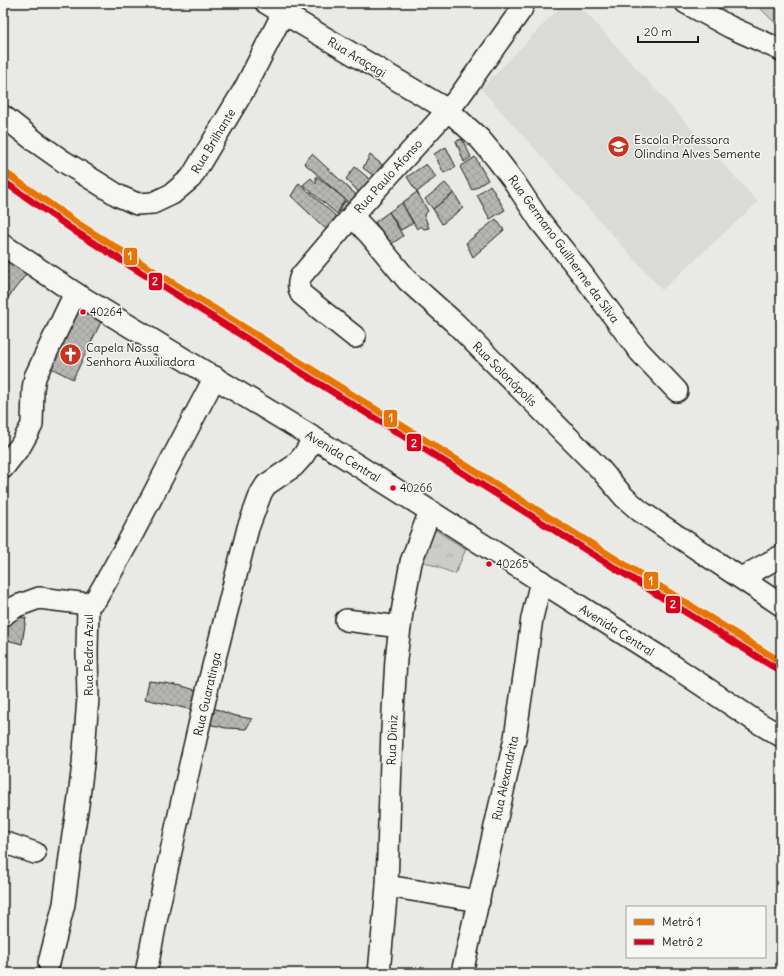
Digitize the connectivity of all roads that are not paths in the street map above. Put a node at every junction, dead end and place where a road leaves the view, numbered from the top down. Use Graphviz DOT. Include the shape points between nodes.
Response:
graph roads {
  1 [pos="524,3"];
  2 [pos="686,3"];
  3 [pos="275,8"];
  4 [pos="781,50"];
  5 [pos="448,110"];
  6 [pos="3,116"];
  7 [pos="352,216"];
  8 [pos="4,248"];
  9 [pos="75,293"];
  10 [pos="355,337"];
  11 [pos="215,377"];
  12 [pos="677,391"];
  13 [pos="314,438"];
  14 [pos="3,468"];
  15 [pos="430,511"];
  16 [pos="781,556"];
  17 [pos="741,578"];
  18 [pos="541,582"];
  19 [pos="88,604"];
  20 [pos="781,605"];
  21 [pos="3,616"];
  22 [pos="346,620"];
  23 [pos="400,627"];
  24 [pos="781,736"];
  25 [pos="3,842"];
  26 [pos="35,853"];
  27 [pos="387,886"];
  28 [pos="479,901"];
  29 [pos="49,963"];
  30 [pos="146,973"];
  31 [pos="379,973"];
  32 [pos="462,973"];
  1 -- 5 [label="street, Rua Paulo Afonso"];
  2 -- 4 [label="street" via="730,27"];
  3 -- 5 [label="street, Rua Araçagi"];
  3 -- 6 [label="street, Rua Brilhante" via="245,88 191,178 172,194 153,203 136,204 120,196 63,161"];
  5 -- 7 [label="street, Rua Paulo Afonso"];
  5 -- 12 [label="street, Rua Germano Guilherme da Silva" via="496,158 540,221 639,351"];
  7 -- 10 [label="street, Rua Paulo Afonso" via="301,276 298,287 301,294"];
  7 -- 17 [label="street, Rua Solonópolis" via="408,281 455,323 640,511"];
  8 -- 9 [label="street, Avenida Central"];
  9 -- 11 [label="street, Avenida Central"];
  9 -- 14 [label="street" via="35,377 32,425 21,445"];
  11 -- 13 [label="street, Avenida Central"];
  11 -- 19 [label="street, Rua Pedra Azul" via="112,571 96,599"];
  13 -- 15 [label="street, Avenida Central"];
  13 -- 30 [label="street, Rua Guaratinga" via="294,466 266,485 260,493 248,528 189,768"];
  15 -- 18 [label="street, Avenida Central"];
  15 -- 23 [label="street, Rua Diniz" via="411,562"];
  16 -- 17 [label="street"];
  17 -- 20 [label="street"];
  18 -- 24 [label="street, Avenida Central"];
  18 -- 28 [label="street, Rua Alexandrita" via="532,618 515,738"];
  19 -- 21 [label="street" via="39,598 17,606"];
  19 -- 29 [label="street, Rua Pedra Azul" via="88,698 83,764 64,904"];
  22 -- 23 [label="street"];
  23 -- 27 [label="street, Rua Diniz" via="393,714"];
  25 -- 26 [label="street"];
  27 -- 28 [label="street"];
  27 -- 31 [label="street, Rua Diniz"];
  28 -- 32 [label="street, Rua Alexandrita"];
}
